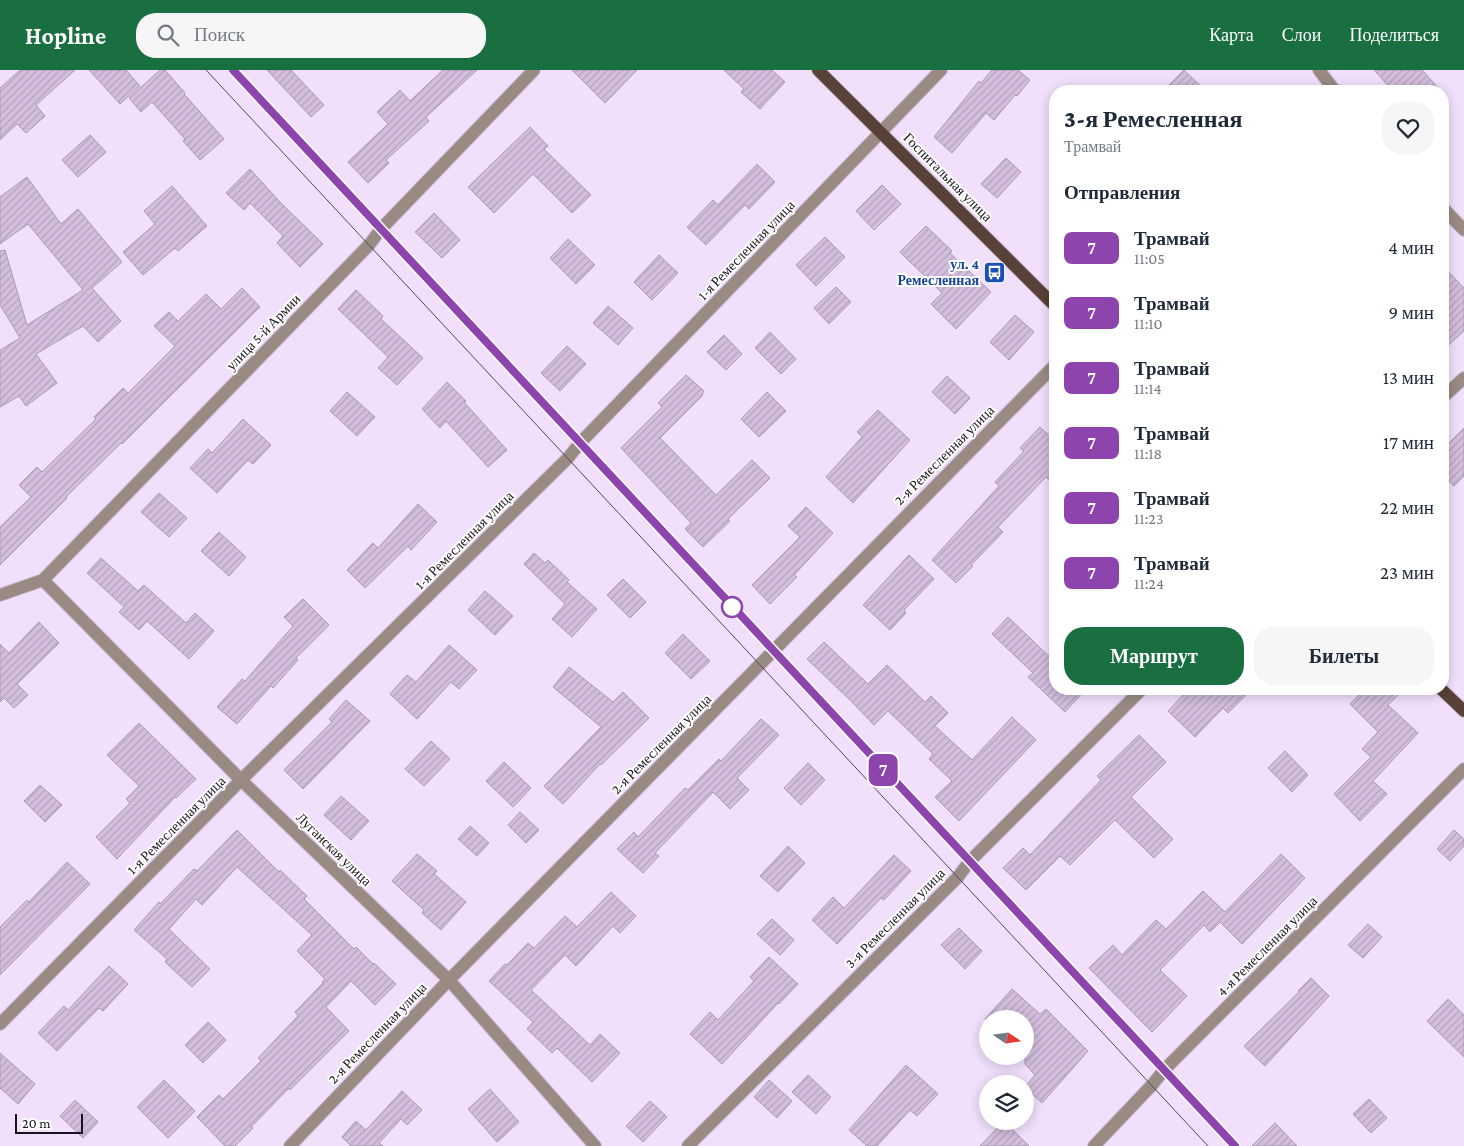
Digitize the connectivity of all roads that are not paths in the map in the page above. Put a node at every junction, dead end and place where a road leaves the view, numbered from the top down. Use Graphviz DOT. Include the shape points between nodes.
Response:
graph roads {
  1 [pos="534,70"];
  2 [pos="818,70"];
  3 [pos="941,70"];
  4 [pos="1319,70"];
  5 [pos="1330,85"];
  6 [pos="882,132"];
  7 [pos="1449,214"];
  8 [pos="1464,230"];
  9 [pos="1049,300"];
  10 [pos="1049,371"];
  11 [pos="1464,378"];
  12 [pos="1449,392"];
  13 [pos="44,580"];
  14 [pos="0,595"];
  15 [pos="1136,695"];
  16 [pos="1447,695"];
  17 [pos="1464,711"];
  18 [pos="1464,769"];
  19 [pos="241,780"];
  20 [pos="449,980"];
  21 [pos="0,1024"];
  22 [pos="290,1146"];
  23 [pos="595,1146"];
  24 [pos="688,1146"];
  25 [pos="1094,1146"];
  1 -- 13 [label="street, улица 5-й Армии"];
  2 -- 6 [label="main road, Госпитальная улица"];
  3 -- 6 [label="street, 1-я Ремесленная улица"];
  4 -- 5 [label="street"];
  6 -- 9 [label="main road, Госпитальная улица"];
  6 -- 19 [label="street, 1-я Ремесленная улица" via="568,458"];
  7 -- 8 [label="street"];
  10 -- 20 [label="street, 2-я Ремесленная улица"];
  11 -- 12 [label="street"];
  13 -- 14 [label="street, улица 5-й Армии"];
  13 -- 19 [label="street, Луганская улица"];
  15 -- 24 [label="street, 3-я Ремесленная улица"];
  16 -- 17 [label="main road"];
  18 -- 25 [label="street, 4-я Ремесленная улица" via="1164,1070"];
  19 -- 20 [label="street, Луганская улица"];
  19 -- 21 [label="street, 1-я Ремесленная улица"];
  20 -- 22 [label="street, 2-я Ремесленная улица"];
  20 -- 23 [label="street, Луганская улица"];
}
